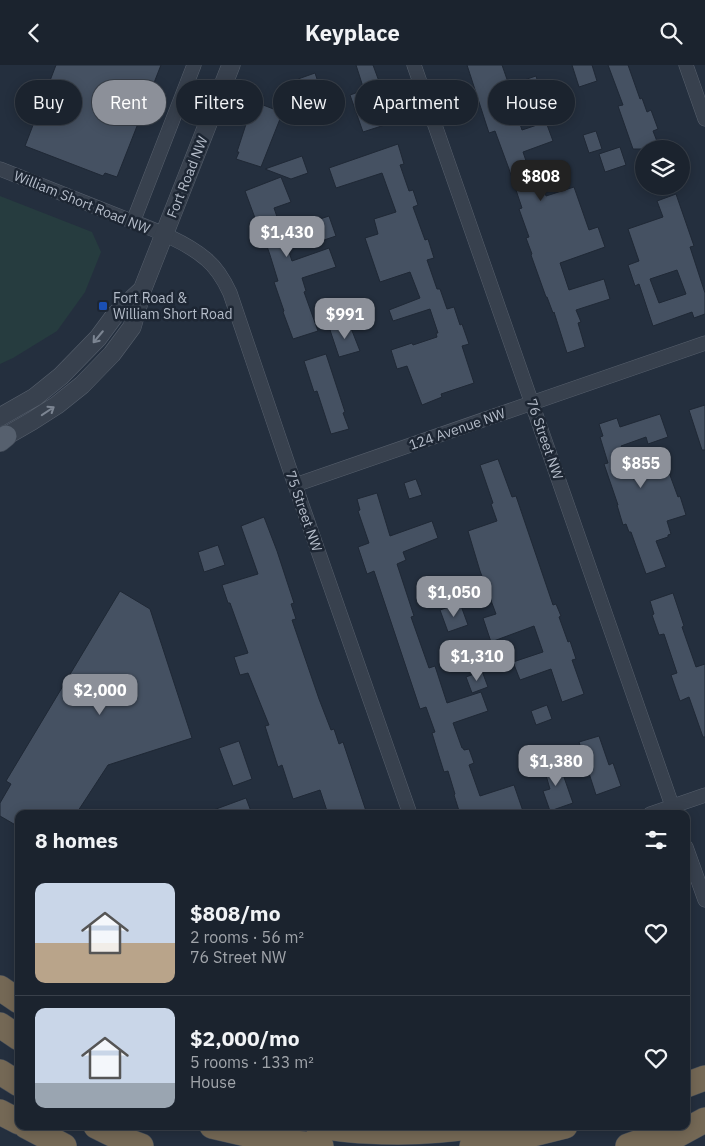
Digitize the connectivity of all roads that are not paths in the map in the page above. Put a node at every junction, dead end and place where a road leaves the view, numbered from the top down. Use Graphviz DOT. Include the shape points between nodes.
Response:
graph roads {
  1 [pos="194,65"];
  2 [pos="231,65"];
  3 [pos="414,65"];
  4 [pos="686,65"];
  5 [pos="705,119"];
  6 [pos="0,169"];
  7 [pos="133,222"];
  8 [pos="164,235"];
  9 [pos="705,343"];
  10 [pos="532,403"];
  11 [pos="2,433"];
  12 [pos="295,485"];
  13 [pos="705,795"];
  14 [pos="409,810"];
  15 [pos="673,810"];
  16 [pos="690,858"];
  17 [pos="705,900"];
  18 [pos="0,988"];
  19 [pos="15,998"];
  20 [pos="0,1025"];
  21 [pos="15,1035"];
  22 [pos="0,1072"];
  23 [pos="15,1081"];
  24 [pos="0,1112"];
  25 [pos="15,1120"];
  26 [pos="705,1120"];
  27 [pos="690,1125"];
  28 [pos="690,1128"];
  29 [pos="34,1130"];
  30 [pos="104,1130"];
  31 [pos="229,1130"];
  32 [pos="355,1130"];
  33 [pos="439,1130"];
  34 [pos="549,1130"];
  35 [pos="674,1130"];
  36 [pos="686,1130"];
  37 [pos="64,1146"];
  38 [pos="141,1146"];
  39 [pos="321,1146"];
  40 [pos="472,1146"];
  41 [pos="628,1146"];
  42 [pos="656,1146"];
  1 -- 7 [label="street"];
  2 -- 8 [label="street, Fort Road NW"];
  3 -- 10 [label="street, 76 Street NW"];
  4 -- 5 [label="street"];
  6 -- 7 [label="street, William Short Road NW"];
  7 -- 8 [label="street, William Short Road NW"];
  8 -- 11 [label="street, Fort Road NW" via="132,327 112,354 57,405 32,421"];
  8 -- 12 [label="street, 75 Street NW" via="205,257 224,279"];
  9 -- 10 [label="street, 124 Avenue NW"];
  10 -- 12 [label="street, 124 Avenue NW"];
  10 -- 15 [label="street, 76 Street NW"];
  12 -- 14 [label="street, 75 Street NW"];
  13 -- 15 [label="street"];
  16 -- 17 [label="street"];
  18 -- 19 [label="highway"];
  20 -- 21 [label="highway"];
  22 -- 23 [label="highway"];
  24 -- 25 [label="highway"];
  26 -- 27 [label="highway"];
  26 -- 28 [label="highway"];
  29 -- 37 [label="highway"];
  30 -- 38 [label="highway"];
  31 -- 39 [label="highway" via="276,1141"];
  32 -- 33 [label="highway"];
  34 -- 40 [label="highway"];
  35 -- 41 [label="highway"];
  36 -- 42 [label="highway"];
}
